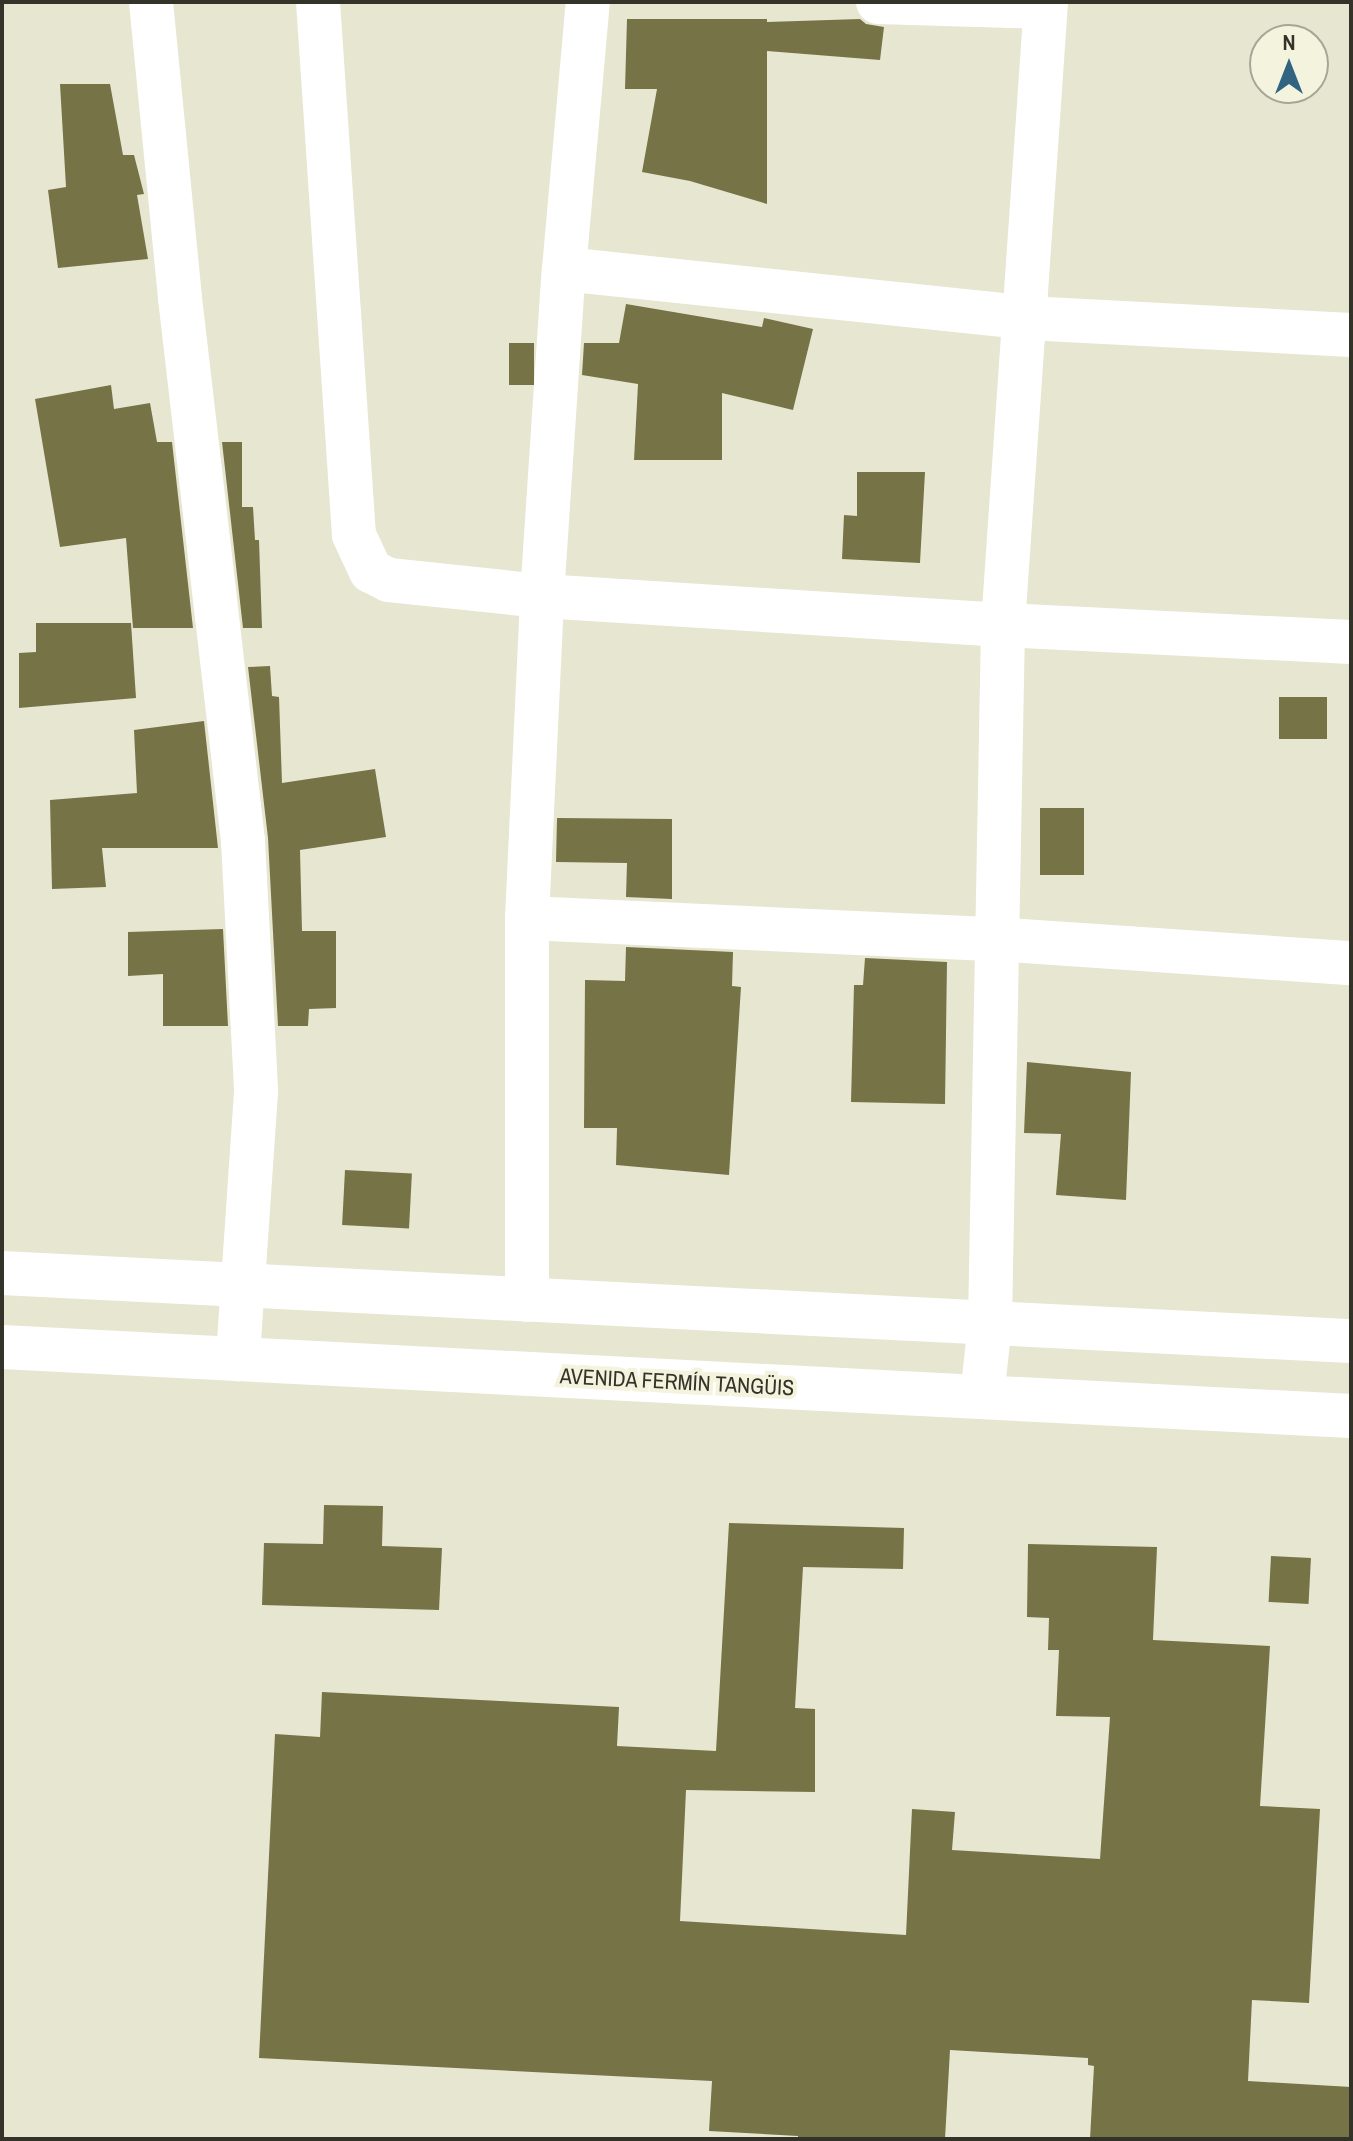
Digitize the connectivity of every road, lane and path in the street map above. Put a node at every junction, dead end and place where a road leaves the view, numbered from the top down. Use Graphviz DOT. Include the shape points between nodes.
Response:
graph roads {
  1 [pos="151,2"];
  2 [pos="318,2"];
  3 [pos="588,2"];
  4 [pos="878,2"];
  5 [pos="1045,4"];
  6 [pos="564,269"];
  7 [pos="1027,318"];
  8 [pos="1351,335"];
  9 [pos="542,596"];
  10 [pos="1003,625"];
  11 [pos="1351,642"];
  12 [pos="527,918"];
  13 [pos="995,939"];
  14 [pos="1351,963"];
  15 [pos="2,1273"];
  16 [pos="244,1284"];
  17 [pos="527,1300"];
  18 [pos="990,1323"];
  19 [pos="1351,1341"];
  20 [pos="2,1347"];
  21 [pos="238,1359"];
  22 [pos="982,1397"];
  23 [pos="1351,1416"];
  1 -- 16 [label="street" via="243,841 256,1092"];
  2 -- 9 [label="street" via="354,535 371,571 389,580"];
  3 -- 6 [label="street"];
  4 -- 5 [label="street"];
  5 -- 7 [label="street"];
  6 -- 7 [label="street"];
  6 -- 9 [label="street"];
  7 -- 8 [label="street"];
  7 -- 10 [label="street"];
  9 -- 10 [label="street"];
  9 -- 12 [label="street"];
  10 -- 11 [label="street"];
  10 -- 13 [label="street"];
  12 -- 13 [label="street"];
  12 -- 17 [label="street"];
  13 -- 14 [label="street"];
  13 -- 18 [label="street"];
  15 -- 16 [label="street"];
  16 -- 17 [label="street"];
  16 -- 21 [label="street"];
  17 -- 18 [label="street"];
  18 -- 19 [label="street"];
  18 -- 22 [label="street"];
  20 -- 21 [label="street, AVENIDA FERMÍN TANGÜIS"];
  21 -- 22 [label="street, AVENIDA FERMÍN TANGÜIS"];
  22 -- 23 [label="street, AVENIDA FERMÍN TANGÜIS"];
}
